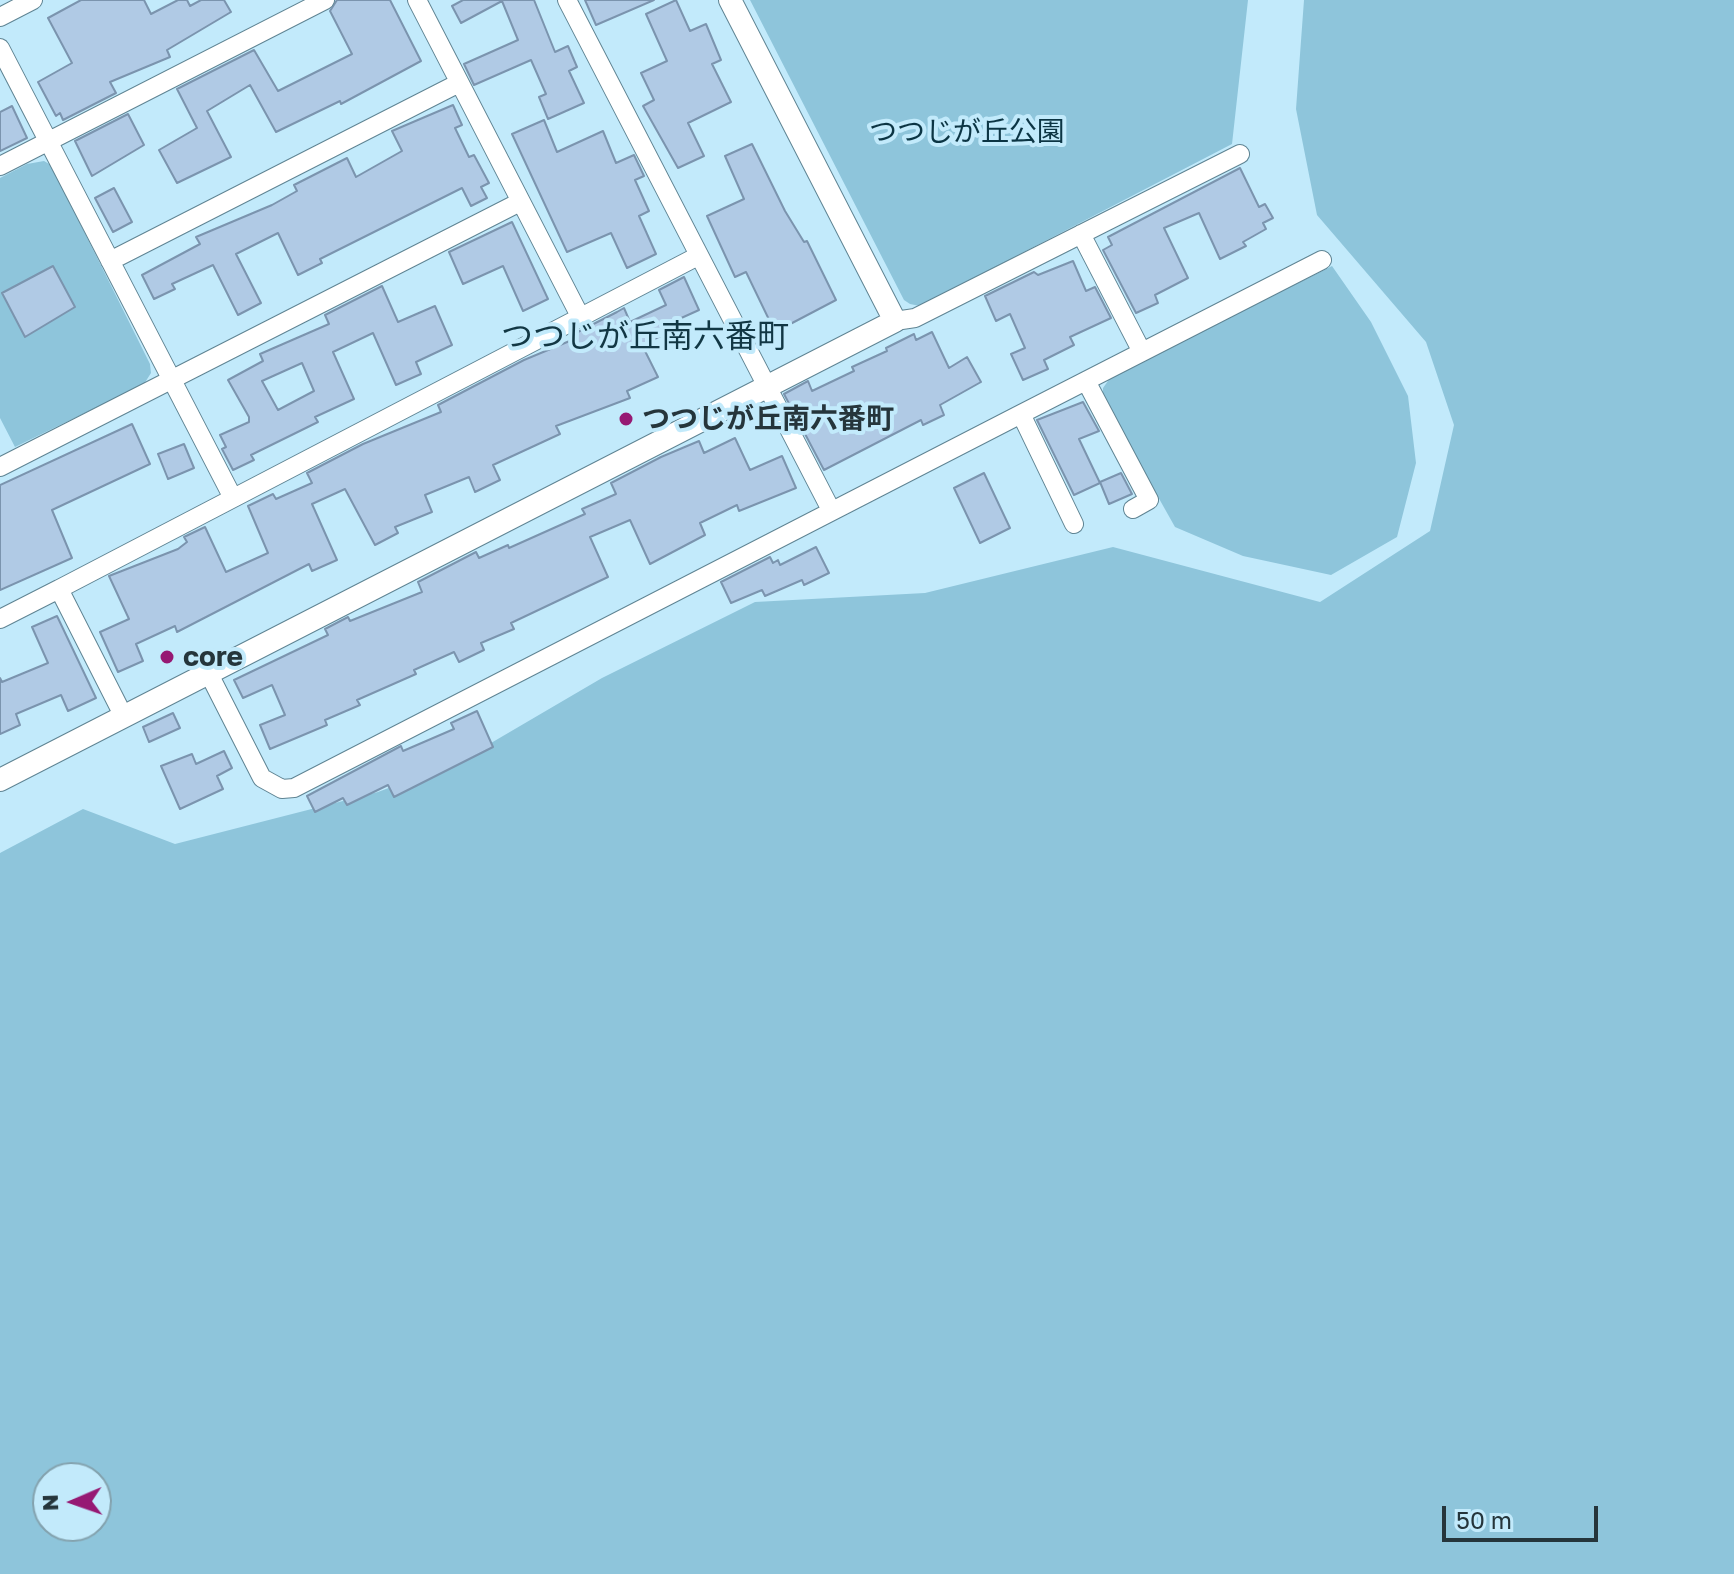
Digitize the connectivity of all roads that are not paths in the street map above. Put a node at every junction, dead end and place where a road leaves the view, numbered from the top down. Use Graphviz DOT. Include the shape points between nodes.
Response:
graph roads {
  1 [pos="33,0"];
  2 [pos="325,0"];
  3 [pos="417,0"];
  4 [pos="567,0"];
  5 [pos="730,0"];
  6 [pos="0,17"];
  7 [pos="0,48"];
  8 [pos="459,83"];
  9 [pos="47,141"];
  10 [pos="1240,154"];
  11 [pos="0,166"];
  12 [pos="520,202"];
  13 [pos="1081,234"];
  14 [pos="698,256"];
  15 [pos="1322,260"];
  16 [pos="110,261"];
  17 [pos="581,318"];
  18 [pos="895,321"];
  19 [pos="1142,352"];
  20 [pos="171,380"];
  21 [pos="1086,381"];
  22 [pos="765,385"];
  23 [pos="1021,414"];
  24 [pos="0,467"];
  25 [pos="233,498"];
  26 [pos="1133,509"];
  27 [pos="831,510"];
  28 [pos="1074,524"];
  29 [pos="59,589"];
  30 [pos="0,619"];
  31 [pos="208,672"];
  32 [pos="124,717"];
  33 [pos="0,780"];
  1 -- 6 [label="street"];
  2 -- 9 [label="street"];
  3 -- 8 [label="street"];
  4 -- 14 [label="street"];
  5 -- 18 [label="street"];
  7 -- 9 [label="street"];
  8 -- 12 [label="street"];
  8 -- 16 [label="street"];
  9 -- 11 [label="street"];
  9 -- 16 [label="street"];
  10 -- 13 [label="street"];
  12 -- 17 [label="street"];
  12 -- 20 [label="street"];
  13 -- 18 [label="street" via="915,318"];
  13 -- 19 [label="street"];
  14 -- 17 [label="street"];
  14 -- 22 [label="street"];
  15 -- 19 [label="street"];
  16 -- 20 [label="street"];
  17 -- 25 [label="street"];
  18 -- 22 [label="street"];
  19 -- 21 [label="street"];
  20 -- 24 [label="street"];
  20 -- 25 [label="street"];
  21 -- 23 [label="street"];
  21 -- 26 [label="street" via="1149,500"];
  22 -- 27 [label="street"];
  22 -- 31 [label="street"];
  23 -- 27 [label="street"];
  23 -- 28 [label="street"];
  25 -- 29 [label="street"];
  27 -- 31 [label="street" via="294,788 282,789 262,778"];
  29 -- 30 [label="street"];
  29 -- 32 [label="street"];
  31 -- 32 [label="street"];
  32 -- 33 [label="street"];
}
